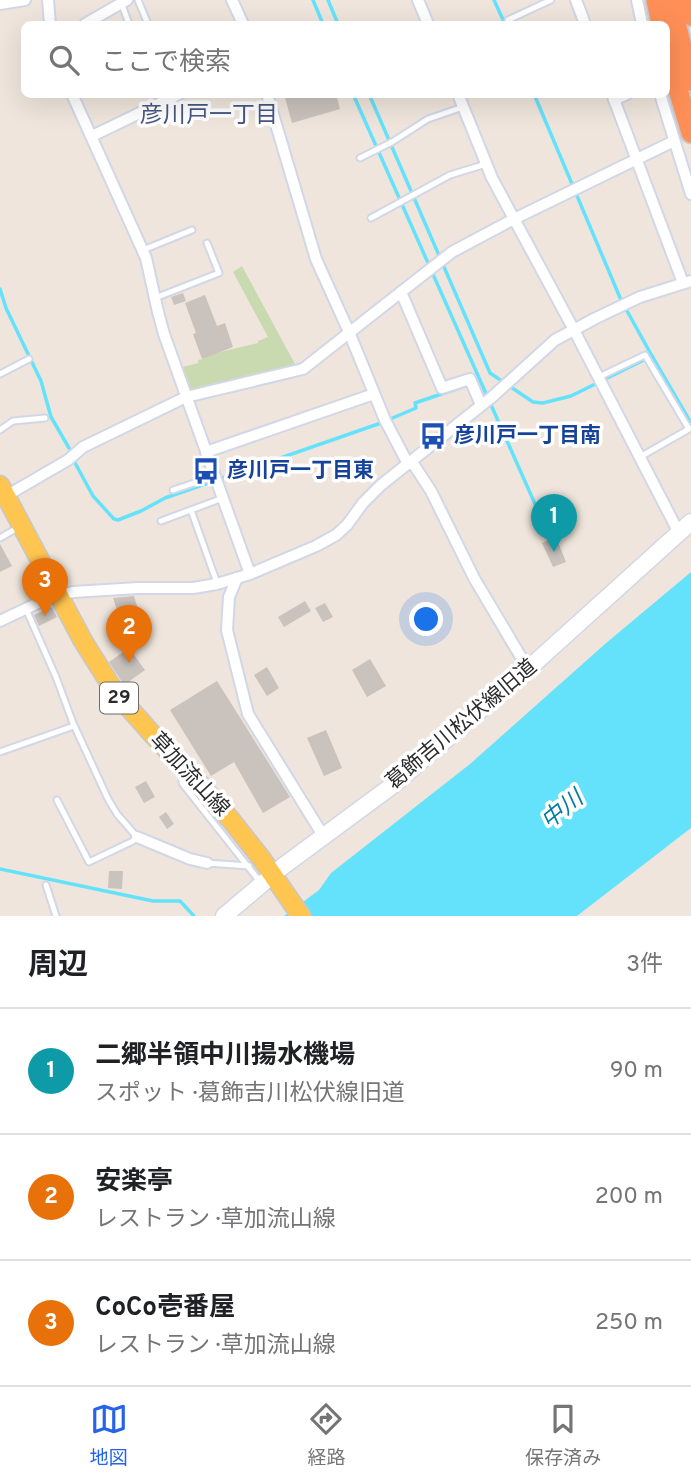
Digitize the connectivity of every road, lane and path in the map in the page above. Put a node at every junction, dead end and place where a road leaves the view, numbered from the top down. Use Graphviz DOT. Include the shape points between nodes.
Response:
graph roads {
  1 [pos="25,0"];
  2 [pos="48,0"];
  3 [pos="138,0"];
  4 [pos="232,0"];
  5 [pos="418,0"];
  6 [pos="551,0"];
  7 [pos="576,0"];
  8 [pos="637,0"];
  9 [pos="656,0"];
  10 [pos="670,0"];
  11 [pos="688,0"];
  12 [pos="124,2"];
  13 [pos="0,4"];
  14 [pos="691,16"];
  15 [pos="508,20"];
  16 [pos="50,21"];
  17 [pos="90,21"];
  18 [pos="128,21"];
  19 [pos="147,21"];
  20 [pos="242,21"];
  21 [pos="427,21"];
  22 [pos="584,21"];
  23 [pos="641,21"];
  24 [pos="660,21"];
  25 [pos="670,66"];
  26 [pos="691,82"];
  27 [pos="74,98"];
  28 [pos="171,98"];
  29 [pos="268,98"];
  30 [pos="460,98"];
  31 [pos="613,98"];
  32 [pos="662,98"];
  33 [pos="463,107"];
  34 [pos="92,136"];
  35 [pos="683,137"];
  36 [pos="360,158"];
  37 [pos="636,160"];
  38 [pos="486,164"];
  39 [pos="691,194"];
  40 [pos="371,218"];
  41 [pos="514,219"];
  42 [pos="192,230"];
  43 [pos="207,243"];
  44 [pos="143,250"];
  45 [pos="687,282"];
  46 [pos="401,292"];
  47 [pos="155,298"];
  48 [pos="574,330"];
  49 [pos="349,332"];
  50 [pos="29,359"];
  51 [pos="0,374"];
  52 [pos="599,377"];
  53 [pos="374,394"];
  54 [pos="186,397"];
  55 [pos="481,405"];
  56 [pos="44,418"];
  57 [pos="0,430"];
  58 [pos="206,452"];
  59 [pos="640,457"];
  60 [pos="410,463"];
  61 [pos="215,476"];
  62 [pos="173,490"];
  63 [pos="3,491"];
  64 [pos="223,498"];
  65 [pos="191,510"];
  66 [pos="161,521"];
  67 [pos="22,525"];
  68 [pos="685,528"];
  69 [pos="0,538"];
  70 [pos="250,573"];
  71 [pos="237,578"];
  72 [pos="217,584"];
  73 [pos="59,595"];
  74 [pos="26,609"];
  75 [pos="0,621"];
  76 [pos="528,669"];
  77 [pos="74,726"];
  78 [pos="0,752"];
  79 [pos="184,767"];
  80 [pos="57,800"];
  81 [pos="137,836"];
  82 [pos="324,836"];
  83 [pos="207,863"];
  84 [pos="249,866"];
  85 [pos="271,881"];
  86 [pos="46,885"];
  87 [pos="56,916"];
  88 [pos="224,916"];
  89 [pos="301,916"];
  1 -- 13 [label="street"];
  2 -- 16 [label="street"];
  3 -- 19 [label="lane"];
  4 -- 20 [label="street"];
  5 -- 21 [label="street"];
  6 -- 15 [label="lane"];
  7 -- 22 [label="street"];
  8 -- 23 [label="street"];
  9 -- 24 [label="highway"];
  10 -- 26 [label="highway"];
  11 -- 14 [label="highway"];
  12 -- 17 [label="street"];
  12 -- 18 [label="lane"];
  25 -- 35 [label="highway"];
  27 -- 34 [label="street"];
  28 -- 34 [label="street"];
  29 -- 49 [label="street" via="316,258"];
  30 -- 33 [label="street"];
  31 -- 37 [label="street"];
  32 -- 35 [label="street"];
  33 -- 36 [label="lane" via="428,119"];
  33 -- 38 [label="street"];
  34 -- 44 [label="street"];
  35 -- 37 [label="street"];
  35 -- 39 [label="street"];
  37 -- 41 [label="street"];
  37 -- 45 [label="street"];
  38 -- 40 [label="lane" via="450,175"];
  38 -- 41 [label="street"];
  41 -- 46 [label="street" via="452,251"];
  41 -- 48 [label="street"];
  42 -- 44 [label="lane"];
  43 -- 47 [label="lane" via="219,273"];
  44 -- 47 [label="street"];
  45 -- 48 [label="street" via="640,297"];
  46 -- 49 [label="street"];
  46 -- 55 [label="street" via="442,388 470,379"];
  47 -- 54 [label="street"];
  48 -- 52 [label="street"];
  48 -- 55 [label="street" via="555,340"];
  49 -- 53 [label="street"];
  49 -- 54 [label="street" via="303,369"];
  50 -- 51 [label="lane"];
  52 -- 59 [label="street"];
  52 -- 59 [label="lane" via="645,355 689,429"];
  53 -- 58 [label="street"];
  53 -- 60 [label="street"];
  54 -- 58 [label="street"];
  54 -- 63 [label="street"];
  55 -- 60 [label="street"];
  56 -- 57 [label="lane" via="13,421"];
  58 -- 61 [label="street"];
  59 -- 68 [label="street"];
  60 -- 70 [label="street" via="381,485 336,535"];
  60 -- 76 [label="street" via="431,491 474,578"];
  61 -- 62 [label="lane"];
  61 -- 64 [label="street"];
  63 -- 67 [label="main road, 草加流山線 / 29"];
  64 -- 65 [label="lane"];
  64 -- 70 [label="street"];
  65 -- 66 [label="lane"];
  65 -- 72 [label="lane"];
  67 -- 69 [label="lane"];
  67 -- 73 [label="main road, 草加流山線 / 29"];
  68 -- 76 [label="street, 葛飾吉川松伏線旧道"];
  70 -- 71 [label="street"];
  71 -- 72 [label="street"];
  71 -- 82 [label="street" via="226,621 248,714"];
  72 -- 73 [label="street"];
  73 -- 74 [label="street"];
  73 -- 79 [label="main road, 草加流山線 / 29" via="115,692"];
  74 -- 75 [label="street"];
  74 -- 77 [label="lane"];
  76 -- 82 [label="street, 葛飾吉川松伏線旧道" via="393,785"];
  77 -- 78 [label="lane"];
  77 -- 81 [label="lane" via="112,807"];
  79 -- 84 [label="lane" via="182,783"];
  79 -- 85 [label="main road, 草加流山線 / 29" via="231,820"];
  80 -- 81 [label="lane" via="89,862"];
  81 -- 83 [label="street"];
  82 -- 85 [label="street, 葛飾吉川松伏線旧道"];
  83 -- 84 [label="lane"];
  84 -- 85 [label="lane"];
  85 -- 88 [label="street, 葛飾吉川松伏線旧道"];
  85 -- 89 [label="main road, 草加流山線 / 29"];
  86 -- 87 [label="lane"];
}
